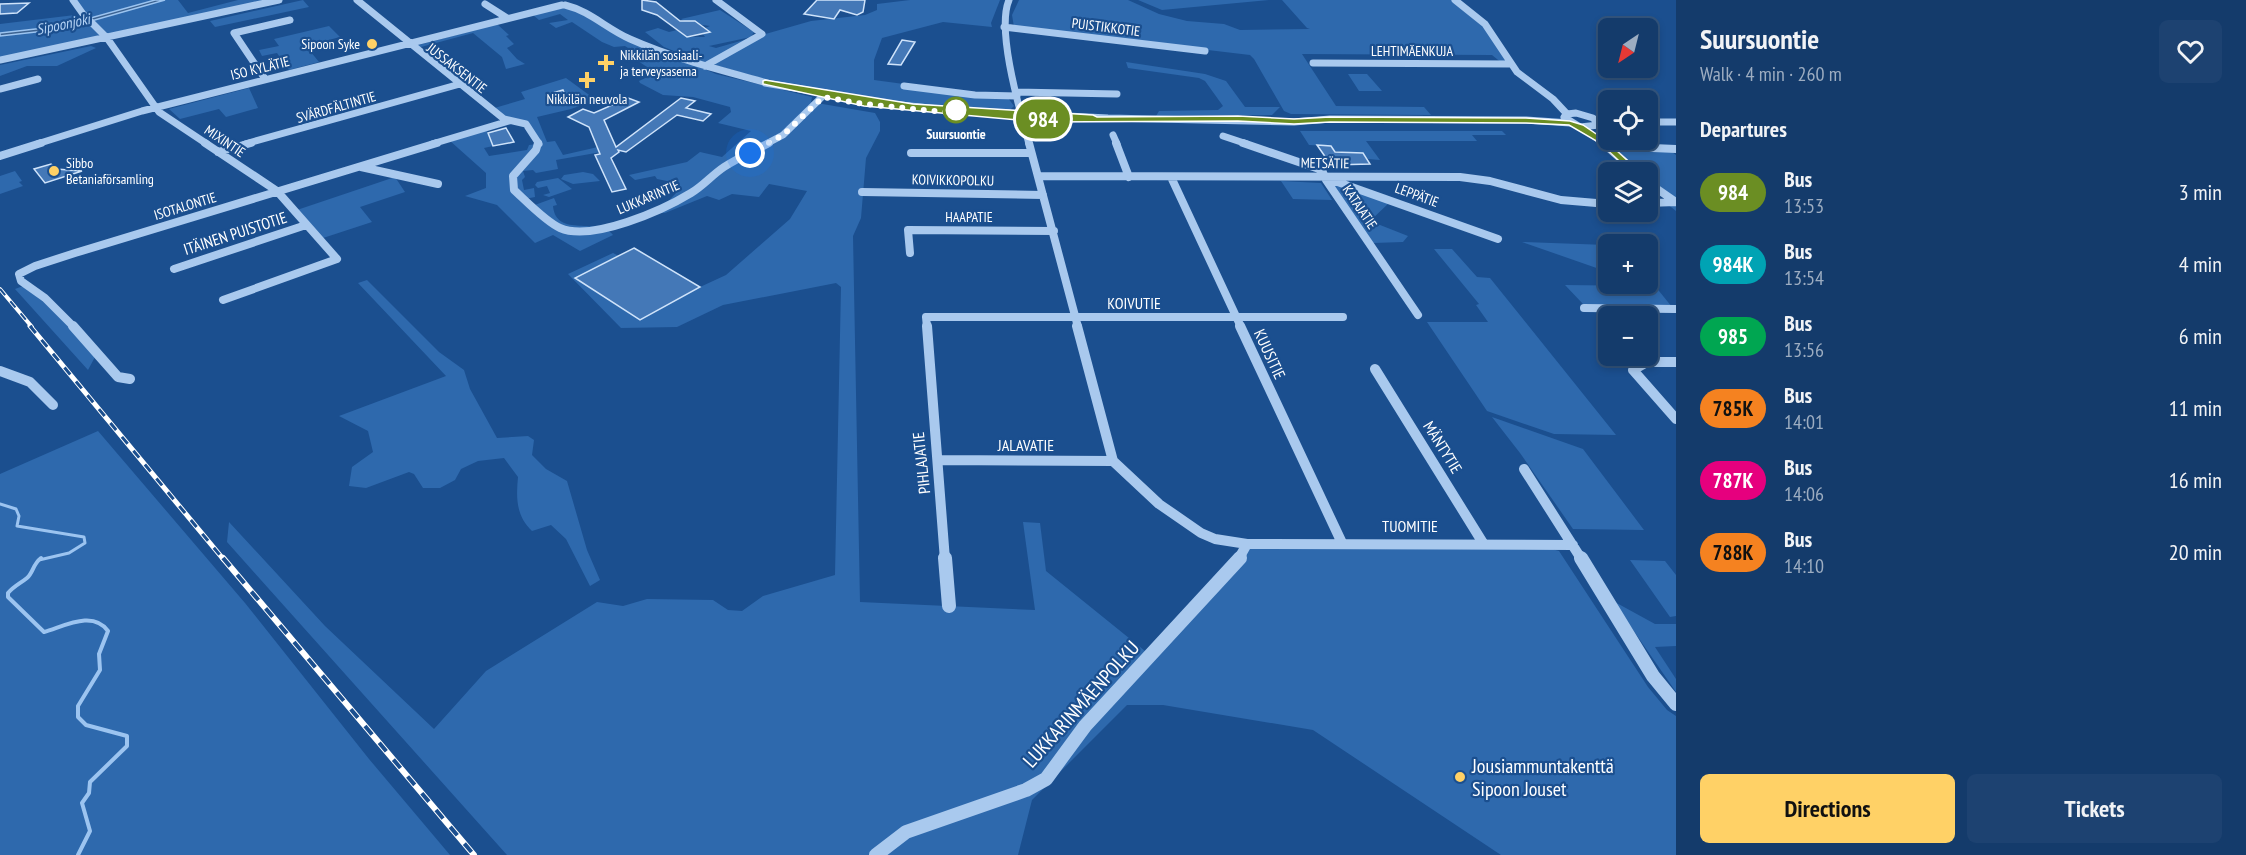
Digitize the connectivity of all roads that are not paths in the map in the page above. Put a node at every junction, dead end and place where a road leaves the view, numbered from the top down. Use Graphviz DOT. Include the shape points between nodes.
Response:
graph roads {
  1 [pos="73,0"];
  2 [pos="279,0"];
  3 [pos="357,0"];
  4 [pos="716,0"];
  5 [pos="1009,0"];
  6 [pos="1455,0"];
  7 [pos="560,3"];
  8 [pos="485,4"];
  9 [pos="507,18"];
  10 [pos="290,20"];
  11 [pos="1004,27"];
  12 [pos="107,38"];
  13 [pos="407,43"];
  14 [pos="664,51"];
  15 [pos="1204,51"];
  16 [pos="0,60"];
  17 [pos="1313,63"];
  18 [pos="1511,64"];
  19 [pos="705,66"];
  20 [pos="38,79"];
  21 [pos="265,79"];
  22 [pos="460,84"];
  23 [pos="904,86"];
  24 [pos="0,89"];
  25 [pos="1017,94"];
  26 [pos="1117,94"];
  27 [pos="825,95"];
  28 [pos="1553,99"];
  29 [pos="155,108"];
  30 [pos="1566,115"];
  31 [pos="1022,116"];
  32 [pos="1590,117"];
  33 [pos="1598,119"];
  34 [pos="1526,120"];
  35 [pos="509,121"];
  36 [pos="1658,122"];
  37 [pos="1676,122"];
  38 [pos="1570,123"];
  39 [pos="1597,126"];
  40 [pos="1580,127"];
  41 [pos="1113,135"];
  42 [pos="1223,136"];
  43 [pos="1598,140"];
  44 [pos="537,148"];
  45 [pos="1658,148"];
  46 [pos="1676,149"];
  47 [pos="1611,150"];
  48 [pos="218,152"];
  49 [pos="911,153"];
  50 [pos="1031,153"];
  51 [pos="0,156"];
  52 [pos="1625,162"];
  53 [pos="360,167"];
  54 [pos="1039,176"];
  55 [pos="1129,177"];
  56 [pos="1171,177"];
  57 [pos="1326,178"];
  58 [pos="438,184"];
  59 [pos="1658,190"];
  60 [pos="277,191"];
  61 [pos="862,192"];
  62 [pos="1043,195"];
  63 [pos="1676,202"];
  64 [pos="1598,203"];
  65 [pos="1658,203"];
  66 [pos="306,225"];
  67 [pos="1054,231"];
  68 [pos="1498,239"];
  69 [pos="910,253"];
  70 [pos="174,269"];
  71 [pos="223,300"];
  72 [pos="1584,308"];
  73 [pos="1676,309"];
  74 [pos="1418,315"];
  75 [pos="1343,316"];
  76 [pos="926,317"];
  77 [pos="1075,318"];
  78 [pos="1237,318"];
  79 [pos="1676,362"];
  80 [pos="1375,369"];
  81 [pos="0,371"];
  82 [pos="130,379"];
  83 [pos="53,405"];
  84 [pos="1676,419"];
  85 [pos="939,460"];
  86 [pos="1113,461"];
  87 [pos="1524,469"];
  88 [pos="1342,543"];
  89 [pos="1483,543"];
  90 [pos="1247,544"];
  91 [pos="1574,545"];
  92 [pos="949,606"];
  93 [pos="1676,704"];
  94 [pos="876,855"];
  1 -- 12 [label="street, MIXINTIE"];
  2 -- 12 [label="street"];
  3 -- 13 [label="street, JUSSAKSENTIE"];
  4 -- 19 [label="street" via="762,32 760,37"];
  5 -- 11 [label="street"];
  6 -- 18 [label="street" via="1485,24"];
  7 -- 9 [label="street, ISO KYLÄTIE"];
  7 -- 14 [label="street" via="582,11 622,36"];
  7 -- 14 [label="street, ISO KYLÄTIE" via="579,2"];
  8 -- 9 [label="street"];
  9 -- 13 [label="street, ISO KYLÄTIE"];
  10 -- 21 [label="street" via="234,33"];
  11 -- 15 [label="street, PUISTIKKOTIE"];
  11 -- 25 [label="street"];
  12 -- 16 [label="street"];
  12 -- 29 [label="street, MIXINTIE"];
  13 -- 21 [label="street, ISO KYLÄTIE"];
  13 -- 22 [label="street, JUSSAKSENTIE"];
  14 -- 19 [label="street"];
  17 -- 18 [label="street, LEHTIMÄENKUJA"];
  18 -- 28 [label="street"];
  19 -- 27 [label="street"];
  20 -- 24 [label="street"];
  21 -- 29 [label="street, ISO KYLÄTIE"];
  22 -- 35 [label="street, JUSSAKSENTIE"];
  22 -- 48 [label="street, SVÄRDFÄLTINTIE"];
  23 -- 25 [label="street" via="975,95"];
  25 -- 26 [label="street"];
  25 -- 31 [label="street"];
  27 -- 31 [label="street" via="891,107"];
  27 -- 44 [label="street, LUKKARINTIE" via="777,140 724,167 686,196 654,212 587,232 556,226 511,184 513,173"];
  28 -- 30 [label="street"];
  28 -- 32 [label="street"];
  29 -- 48 [label="street, MIXINTIE"];
  29 -- 51 [label="street, ISO KYLÄTIE"];
  30 -- 32 [label="street"];
  30 -- 34 [label="street"];
  30 -- 38 [label="street" via="1564,119"];
  31 -- 34 [label="street" via="1294,122"];
  31 -- 50 [label="street"];
  32 -- 33 [label="street"];
  32 -- 39 [label="street"];
  34 -- 38 [label="street"];
  35 -- 44 [label="street, JUSSAKSENTIE" via="526,124 538,141"];
  35 -- 53 [label="street, ISOTALONTIE"];
  36 -- 37 [label="street"];
  38 -- 40 [label="street"];
  39 -- 40 [label="street"];
  40 -- 43 [label="street"];
  41 -- 55 [label="street"];
  42 -- 57 [label="street, KATAJATIE" via="1322,170"];
  45 -- 46 [label="street"];
  47 -- 52 [label="street"];
  48 -- 60 [label="street, MIXINTIE"];
  49 -- 50 [label="street"];
  50 -- 54 [label="street"];
  53 -- 58 [label="street"];
  53 -- 60 [label="street, ISOTALONTIE"];
  54 -- 55 [label="street, METSÄTIE"];
  54 -- 62 [label="street"];
  55 -- 56 [label="street, METSÄTIE"];
  56 -- 57 [label="street, METSÄTIE"];
  56 -- 78 [label="street, KUUSITIE"];
  57 -- 64 [label="street, METSÄTIE" via="1474,177 1561,200"];
  57 -- 68 [label="street, LEPPÄTIE"];
  57 -- 74 [label="street, KATAJATIE"];
  59 -- 63 [label="street"];
  60 -- 66 [label="street, MIXINTIE"];
  60 -- 82 [label="street, ISOTALONTIE" via="19,274 21,281 45,298 92,345 118,377"];
  61 -- 62 [label="street, KOIVIKKOPOLKU"];
  62 -- 67 [label="street"];
  63 -- 65 [label="street"];
  66 -- 70 [label="street, ITÄINEN PUISTOTIE"];
  66 -- 71 [label="street, MIXINTIE" via="337,259"];
  67 -- 69 [label="street, HAAPATIE" via="908,231"];
  67 -- 77 [label="street"];
  72 -- 73 [label="street"];
  75 -- 78 [label="street, KOIVUTIE"];
  76 -- 77 [label="street, KOIVUTIE"];
  76 -- 85 [label="street, PIHLAJATIE"];
  77 -- 78 [label="street, KOIVUTIE"];
  77 -- 86 [label="street"];
  78 -- 88 [label="street, KUUSITIE"];
  79 -- 84 [label="street" via="1643,362 1634,370"];
  80 -- 89 [label="street, MÄNTYTIE"];
  81 -- 83 [label="street" via="33,382"];
  85 -- 86 [label="street, JALAVATIE"];
  85 -- 92 [label="street, PIHLAJATIE"];
  86 -- 90 [label="street" via="1200,532 1214,539"];
  87 -- 91 [label="street"];
  88 -- 89 [label="street, TUOMITIE"];
  88 -- 90 [label="street, TUOMITIE"];
  89 -- 91 [label="street, TUOMITIE"];
  90 -- 94 [label="street, LUKKARINMÄENPOLKU" via="1240,558 1085,726 1046,779 1026,790 906,832"];
  91 -- 93 [label="street" via="1653,676"];
}
